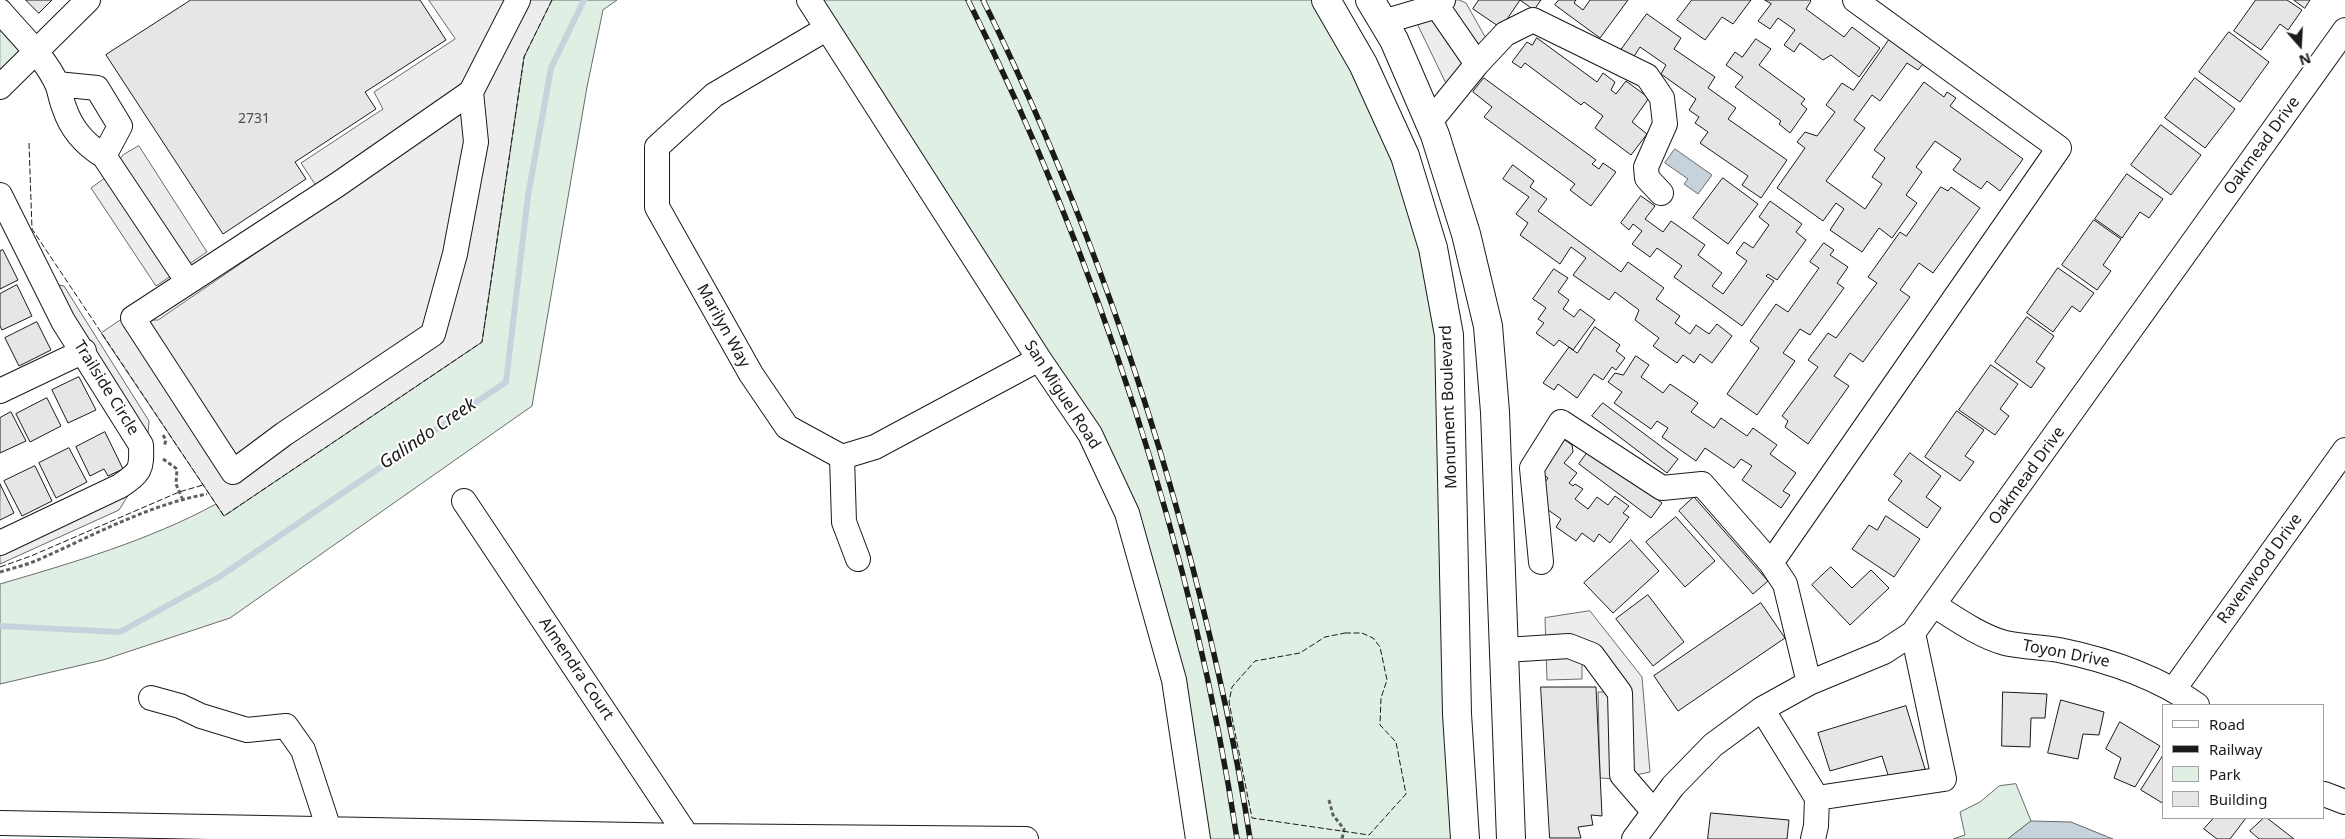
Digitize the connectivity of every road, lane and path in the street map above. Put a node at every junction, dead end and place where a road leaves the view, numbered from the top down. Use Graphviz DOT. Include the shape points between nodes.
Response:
graph roads {
  1 [pos="88,0"];
  2 [pos="518,0"];
  3 [pos="809,0"];
  4 [pos="1326,0"];
  5 [pos="1855,0"];
  6 [pos="1440,3"];
  7 [pos="1376,11"];
  8 [pos="0,12"];
  9 [pos="826,29"];
  10 [pos="2345,30"];
  11 [pos="35,52"];
  12 [pos="1477,64"];
  13 [pos="57,84"];
  14 [pos="0,87"];
  15 [pos="471,92"];
  16 [pos="1429,123"];
  17 [pos="104,156"];
  18 [pos="1661,192"];
  19 [pos="0,195"];
  20 [pos="188,282"];
  21 [pos="84,351"];
  22 [pos="1039,359"];
  23 [pos="0,391"];
  24 [pos="2345,450"];
  25 [pos="842,457"];
  26 [pos="206,494"];
  27 [pos="464,501"];
  28 [pos="0,543"];
  29 [pos="858,559"];
  30 [pos="1541,562"];
  31 [pos="1771,563"];
  32 [pos="0,572"];
  33 [pos="1934,605"];
  34 [pos="1913,633"];
  35 [pos="1505,650"];
  36 [pos="1809,683"];
  37 [pos="2174,689"];
  38 [pos="151,698"];
  39 [pos="2196,704"];
  40 [pos="1762,709"];
  41 [pos="2325,794"];
  42 [pos="1817,798"];
  43 [pos="1328,800"];
  44 [pos="2345,802"];
  45 [pos="1654,812"];
  46 [pos="0,823"];
  47 [pos="329,829"];
  48 [pos="687,837"];
  49 [pos="875,838"];
  50 [pos="1026,839"];
  51 [pos="1198,839"];
  52 [pos="1342,839"];
  53 [pos="1465,839"];
  54 [pos="1511,839"];
  55 [pos="1634,839"];
  56 [pos="1813,839"];
  1 -- 11 [label="street"];
  2 -- 15 [label="street"];
  3 -- 9 [label="street, San Miguel Road"];
  4 -- 53 [label="main road, Monument Boulevard" via="1363,64 1405,156 1433,248 1449,335 1457,714"];
  5 -- 31 [label="street" via="2058,148"];
  6 -- 7 [label="street"];
  6 -- 12 [label="street"];
  7 -- 16 [label="main road" via="1394,40"];
  8 -- 11 [label="street"];
  9 -- 22 [label="street, San Miguel Road"];
  9 -- 25 [label="street, Marilyn Way" via="714,96 657,147 656,207 751,374 787,428"];
  10 -- 33 [label="street, Oakmead Drive"];
  11 -- 13 [label="street"];
  11 -- 14 [label="street"];
  12 -- 16 [label="street"];
  12 -- 18 [label="street" via="1505,34 1533,20 1647,76 1662,98 1665,124 1646,167 1647,178"];
  13 -- 17 [label="street" via="75,131 87,146"];
  13 -- 17 [label="street" via="97,88 120,126"];
  15 -- 20 [label="street"];
  15 -- 20 [label="street" via="476,142 455,254 433,334 233,472 133,318"];
  16 -- 35 [label="main road" via="1466,234 1488,326 1496,412"];
  17 -- 20 [label="street"];
  19 -- 21 [label="street, Trailside Circle" via="63,321"];
  21 -- 23 [label="street"];
  21 -- 28 [label="street, Trailside Circle" via="141,445 142,460 138,474 120,486"];
  22 -- 25 [label="street" via="875,447"];
  22 -- 51 [label="street, San Miguel Road" via="1090,434 1127,514 1174,680"];
  24 -- 37 [label="street, Ravenwood Drive"];
  25 -- 29 [label="street" via="844,522"];
  26 -- 32 [label="path" via="182,498 38,560"];
  27 -- 48 [label="street, Almendra Court"];
  30 -- 31 [label="street" via="1532,468 1561,422 1662,488 1702,484"];
  31 -- 36 [label="street" via="1785,584"];
  33 -- 34 [label="street, Oakmead Drive"];
  33 -- 37 [label="street, Toyon Drive" via="1974,630 2005,643 2058,650 2116,664"];
  34 -- 36 [label="street, Oakmead Drive" via="1884,652"];
  34 -- 42 [label="street" via="1944,779"];
  35 -- 45 [label="street" via="1568,646 1592,655 1620,693 1622,775"];
  35 -- 54 [label="main road"];
  36 -- 40 [label="street, Oakmead Drive"];
  37 -- 39 [label="street, Toyon Drive"];
  38 -- 47 [label="street" via="247,730 286,726 302,750"];
  40 -- 42 [label="street"];
  40 -- 45 [label="street, Oakmead Drive" via="1714,745 1673,786"];
  41 -- 44 [label="street"];
  42 -- 56 [label="street"];
  43 -- 52 [label="path" via="1344,828"];
  45 -- 55 [label="street, Oakmead Drive"];
  46 -- 47 [label="street"];
  47 -- 48 [label="street"];
  48 -- 49 [label="street"];
  49 -- 50 [label="street"];
}
